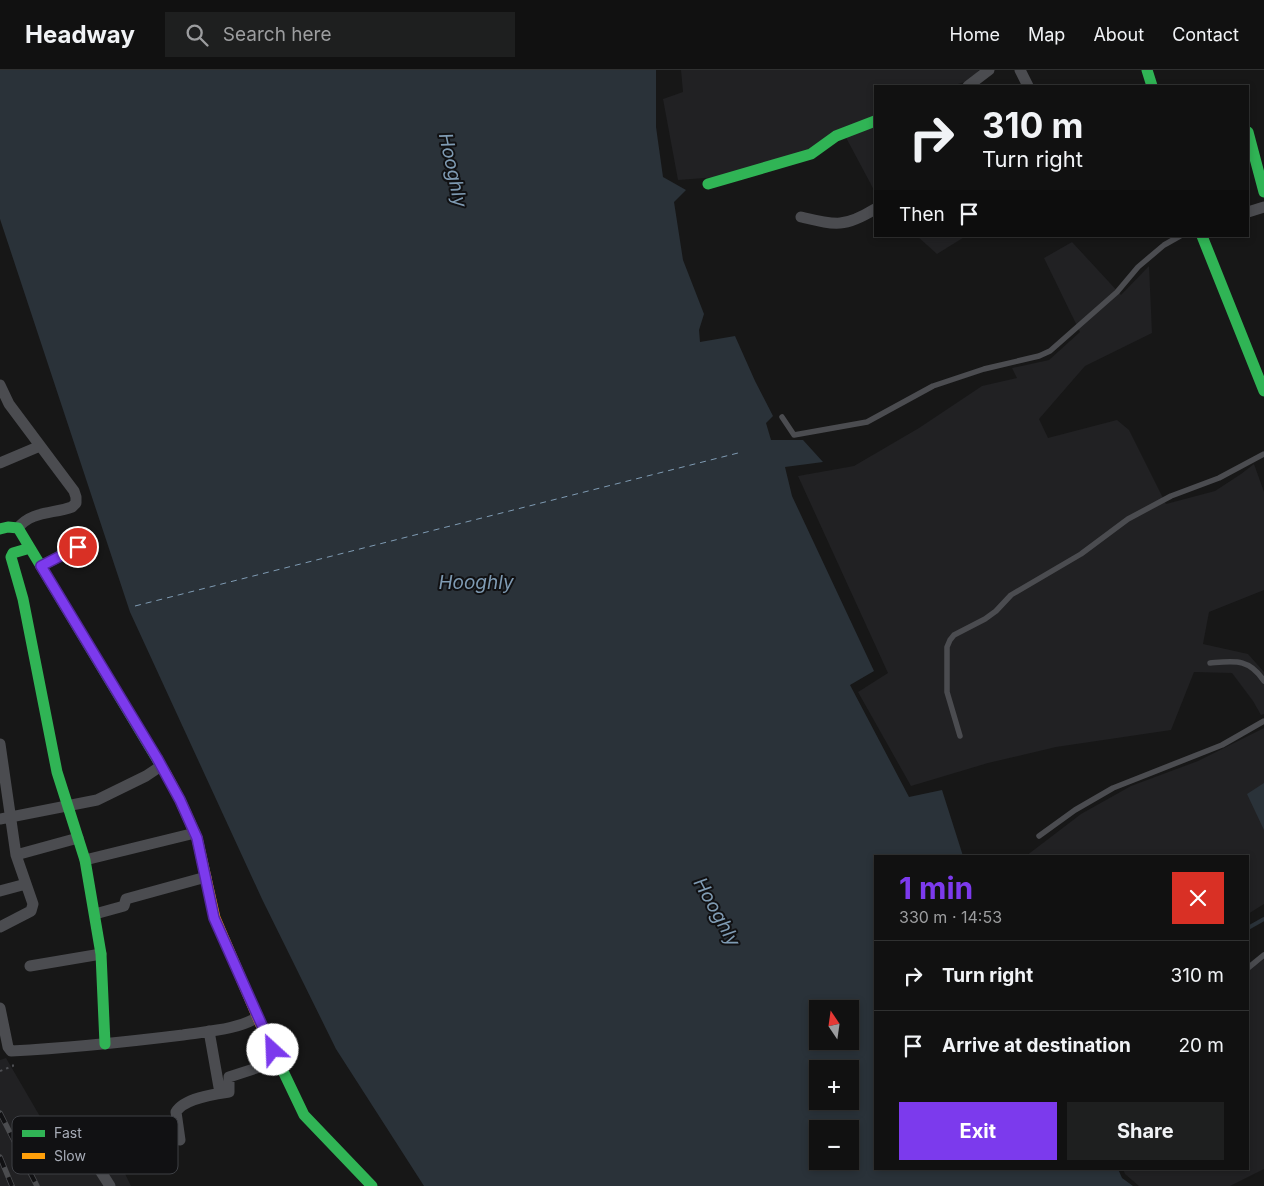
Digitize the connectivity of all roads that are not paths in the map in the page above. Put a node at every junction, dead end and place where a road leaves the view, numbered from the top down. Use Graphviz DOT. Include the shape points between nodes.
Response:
graph roads {
  1 [pos="989,70"];
  2 [pos="1020,70"];
  3 [pos="1147,70"];
  4 [pos="969,85"];
  5 [pos="1028,85"];
  6 [pos="1152,85"];
  7 [pos="874,121"];
  8 [pos="1249,136"];
  9 [pos="708,184"];
  10 [pos="1264,192"];
  11 [pos="1264,207"];
  12 [pos="874,210"];
  13 [pos="1249,212"];
  14 [pos="801,217"];
  15 [pos="1178,237"];
  16 [pos="1202,237"];
  17 [pos="0,385"];
  18 [pos="1264,391"];
  19 [pos="9,404"];
  20 [pos="0,412"];
  21 [pos="782,417"];
  22 [pos="40,446"];
  23 [pos="1264,454"];
  24 [pos="0,463"];
  25 [pos="18,528"];
  26 [pos="0,529"];
  27 [pos="78,547"];
  28 [pos="30,548"];
  29 [pos="41,566"];
  30 [pos="1210,663"];
  31 [pos="1264,681"];
  32 [pos="1264,721"];
  33 [pos="960,736"];
  34 [pos="0,744"];
  35 [pos="161,766"];
  36 [pos="68,806"];
  37 [pos="5,819"];
  38 [pos="195,833"];
  39 [pos="1039,836"];
  40 [pos="78,838"];
  41 [pos="16,855"];
  42 [pos="85,860"];
  43 [pos="206,877"];
  44 [pos="26,884"];
  45 [pos="0,891"];
  46 [pos="95,914"];
  47 [pos="0,927"];
  48 [pos="101,954"];
  49 [pos="1264,956"];
  50 [pos="30,966"];
  51 [pos="1249,967"];
  52 [pos="0,1008"];
  53 [pos="258,1018"];
  54 [pos="209,1031"];
  55 [pos="105,1044"];
  56 [pos="278,1061"];
  57 [pos="220,1093"];
  58 [pos="178,1116"];
  59 [pos="178,1119"];
  60 [pos="180,1140"];
  61 [pos="102,1174"];
  62 [pos="110,1186"];
  63 [pos="372,1186"];
  1 -- 4 [label="street"];
  2 -- 5 [label="street"];
  3 -- 6 [label="street"];
  7 -- 9 [label="street" via="836,136 811,154"];
  8 -- 10 [label="street"];
  11 -- 13 [label="street"];
  12 -- 14 [label="street" via="848,223 832,224"];
  15 -- 21 [label="lane" via="1138,267 1116,292 1050,351 1039,356 933,386 868,422 794,435"];
  16 -- 18 [label="street"];
  17 -- 19 [label="street"];
  19 -- 20 [label="street"];
  19 -- 22 [label="street"];
  22 -- 24 [label="street"];
  22 -- 25 [label="street" via="74,491 76,503 66,509 30,517"];
  23 -- 33 [label="lane" via="1128,519 1081,554 1011,595 985,619 954,635 947,647 947,692"];
  25 -- 26 [label="street"];
  25 -- 28 [label="street"];
  27 -- 29 [label="street"];
  28 -- 29 [label="street"];
  28 -- 36 [label="street" via="13,553 11,558 35,657 53,756"];
  29 -- 35 [label="street"];
  30 -- 31 [label="lane" via="1237,661 1256,669"];
  32 -- 39 [label="lane" via="1222,745 1112,788"];
  34 -- 37 [label="street"];
  35 -- 36 [label="street" via="97,800"];
  35 -- 38 [label="street"];
  36 -- 37 [label="street"];
  36 -- 40 [label="street"];
  37 -- 41 [label="street"];
  38 -- 42 [label="street"];
  38 -- 43 [label="street"];
  40 -- 41 [label="street"];
  40 -- 42 [label="street"];
  41 -- 44 [label="street"];
  42 -- 46 [label="street"];
  43 -- 46 [label="street" via="126,899 124,906"];
  43 -- 53 [label="street" via="214,918"];
  44 -- 45 [label="street"];
  44 -- 47 [label="street" via="33,904 31,911"];
  46 -- 48 [label="street"];
  48 -- 50 [label="street"];
  48 -- 55 [label="street"];
  49 -- 51 [label="lane"];
  52 -- 55 [label="street" via="9,1050"];
  53 -- 54 [label="street"];
  53 -- 56 [label="street"];
  54 -- 55 [label="street"];
  54 -- 57 [label="street"];
  56 -- 57 [label="street" via="230,1077 230,1091"];
  56 -- 63 [label="street" via="304,1116"];
  57 -- 58 [label="street" via="200,1097 177,1109"];
  59 -- 60 [label="street"];
  61 -- 62 [label="street"];
}
